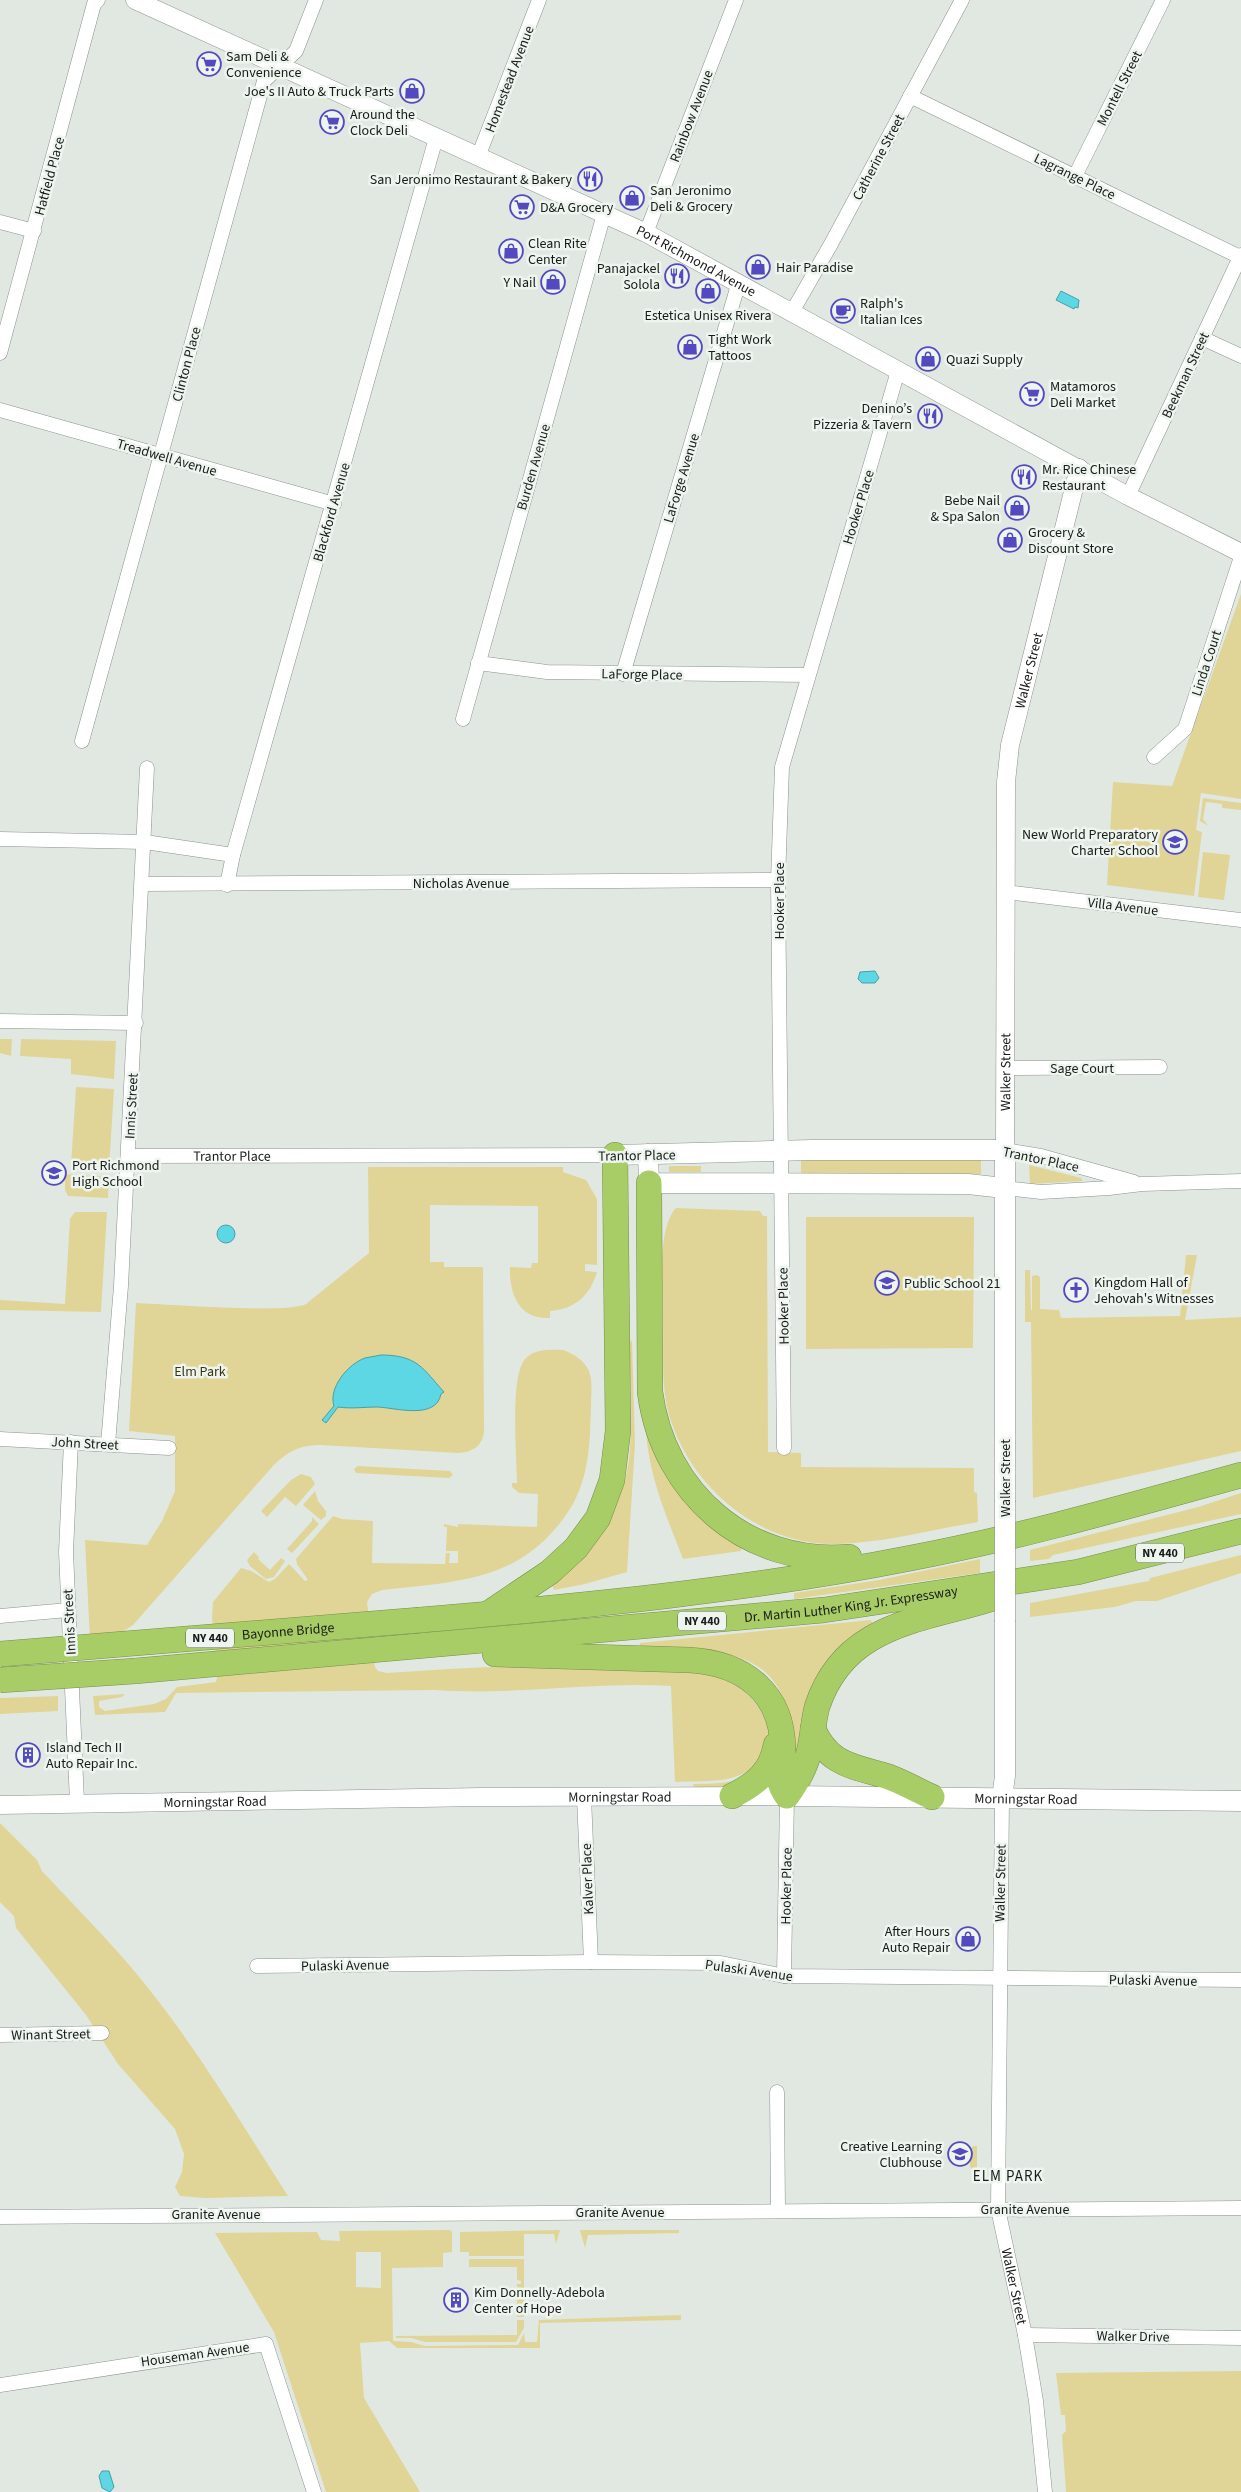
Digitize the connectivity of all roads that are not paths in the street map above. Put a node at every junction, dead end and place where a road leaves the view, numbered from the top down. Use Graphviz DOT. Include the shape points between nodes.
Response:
graph roads {
  1 [pos="98,0"];
  2 [pos="135,0"];
  3 [pos="316,0"];
  4 [pos="539,0"];
  5 [pos="736,0"];
  6 [pos="962,0"];
  7 [pos="1163,0"];
  8 [pos="280,67"];
  9 [pos="910,96"];
  10 [pos="436,138"];
  11 [pos="478,157"];
  12 [pos="1075,176"];
  13 [pos="604,214"];
  14 [pos="0,222"];
  15 [pos="34,231"];
  16 [pos="646,233"];
  17 [pos="1240,256"];
  18 [pos="739,282"];
  19 [pos="792,312"];
  20 [pos="1202,338"];
  21 [pos="0,354"];
  22 [pos="1241,356"];
  23 [pos="898,371"];
  24 [pos="0,410"];
  25 [pos="161,455"];
  26 [pos="1079,468"];
  27 [pos="1128,496"];
  28 [pos="334,504"];
  29 [pos="1241,555"];
  30 [pos="478,663"];
  31 [pos="623,674"];
  32 [pos="808,675"];
  33 [pos="463,719"];
  34 [pos="82,741"];
  35 [pos="1154,758"];
  36 [pos="148,768"];
  37 [pos="0,840"];
  38 [pos="145,842"];
  39 [pos="233,855"];
  40 [pos="778,880"];
  41 [pos="143,884"];
  42 [pos="227,885"];
  43 [pos="1005,892"];
  44 [pos="1241,920"];
  45 [pos="0,1021"];
  46 [pos="136,1023"];
  47 [pos="1160,1067"];
  48 [pos="1005,1068"];
  49 [pos="1005,1150"];
  50 [pos="781,1151"];
  51 [pos="648,1154"];
  52 [pos="615,1155"];
  53 [pos="128,1156"];
  54 [pos="1241,1181"];
  55 [pos="649,1183"];
  56 [pos="781,1184"];
  57 [pos="1142,1184"];
  58 [pos="1004,1188"];
  59 [pos="0,1439"];
  60 [pos="71,1442"];
  61 [pos="108,1444"];
  62 [pos="169,1448"];
  63 [pos="784,1448"];
  64 [pos="1241,1476"];
  65 [pos="1241,1532"];
  66 [pos="913,1558"];
  67 [pos="1078,1572"];
  68 [pos="68,1610"];
  69 [pos="487,1614"];
  70 [pos="0,1616"];
  71 [pos="424,1645"];
  72 [pos="0,1654"];
  73 [pos="0,1680"];
  74 [pos="779,1721"];
  75 [pos="813,1729"];
  76 [pos="732,1796"];
  77 [pos="787,1796"];
  78 [pos="584,1797"];
  79 [pos="932,1797"];
  80 [pos="1002,1798"];
  81 [pos="1241,1801"];
  82 [pos="77,1802"];
  83 [pos="0,1805"];
  84 [pos="591,1962"];
  85 [pos="257,1966"];
  86 [pos="784,1976"];
  87 [pos="998,1978"];
  88 [pos="1241,1980"];
  89 [pos="102,2033"];
  90 [pos="0,2034"];
  91 [pos="777,2092"];
  92 [pos="1241,2208"];
  93 [pos="998,2209"];
  94 [pos="778,2211"];
  95 [pos="0,2216"];
  96 [pos="1025,2335"];
  97 [pos="1241,2338"];
  98 [pos="0,2385"];
  99 [pos="314,2492"];
  100 [pos="1045,2492"];
  1 -- 15 [label="street, Hatfield Place" via="94,4"];
  2 -- 8 [label="street, Port Richmond Avenue"];
  3 -- 8 [label="street, Clinton Place" via="296,51"];
  4 -- 11 [label="street, Homestead Avenue"];
  5 -- 16 [label="street, Rainbow Avenue"];
  6 -- 9 [label="street, Catherine Street"];
  7 -- 12 [label="street, Montell Street"];
  8 -- 10 [label="street, Port Richmond Avenue"];
  8 -- 25 [label="street, Clinton Place" via="264,81"];
  9 -- 12 [label="street, Lagrange Place"];
  9 -- 19 [label="street, Catherine Street"];
  10 -- 11 [label="street, Port Richmond Avenue"];
  10 -- 28 [label="street, Blackford Avenue"];
  11 -- 13 [label="street, Port Richmond Avenue"];
  12 -- 17 [label="street, Lagrange Place"];
  13 -- 16 [label="street, Port Richmond Avenue"];
  13 -- 30 [label="street, Burden Avenue"];
  14 -- 15 [label="street"];
  15 -- 21 [label="street, Hatfield Place"];
  16 -- 18 [label="street, Port Richmond Avenue"];
  17 -- 20 [label="street, Beekman Street"];
  18 -- 19 [label="street, Port Richmond Avenue"];
  18 -- 31 [label="street, LaForge Avenue"];
  19 -- 23 [label="street, Port Richmond Avenue"];
  20 -- 22 [label="street"];
  20 -- 27 [label="street, Beekman Street"];
  23 -- 26 [label="street, Port Richmond Avenue"];
  23 -- 32 [label="street, Hooker Place"];
  24 -- 25 [label="street, Treadwell Avenue"];
  25 -- 28 [label="street, Treadwell Avenue"];
  25 -- 34 [label="street, Clinton Place"];
  26 -- 27 [label="street, Port Richmond Avenue"];
  26 -- 43 [label="street, Walker Street" via="1010,745 1006,782"];
  27 -- 29 [label="street, Port Richmond Avenue"];
  28 -- 39 [label="street, Blackford Avenue"];
  29 -- 35 [label="street, Linda Court" via="1185,729"];
  30 -- 31 [label="street, LaForge Place" via="547,672"];
  30 -- 33 [label="street, Burden Avenue"];
  31 -- 32 [label="street, LaForge Place"];
  32 -- 40 [label="street, Hooker Place" via="782,767"];
  36 -- 38 [label="street, Innis Street"];
  37 -- 38 [label="street"];
  38 -- 39 [label="street"];
  38 -- 41 [label="street, Innis Street"];
  39 -- 42 [label="street, Blackford Avenue"];
  40 -- 42 [label="street, Nicholas Avenue"];
  40 -- 50 [label="street, Hooker Place"];
  41 -- 42 [label="street, Nicholas Avenue"];
  41 -- 46 [label="street, Innis Street"];
  43 -- 44 [label="street, Villa Avenue"];
  43 -- 48 [label="street, Walker Street"];
  45 -- 46 [label="street"];
  46 -- 53 [label="street, Innis Street"];
  47 -- 48 [label="street, Sage Court"];
  48 -- 49 [label="street, Walker Street"];
  49 -- 50 [label="main road, Trantor Place"];
  49 -- 57 [label="street, Trantor Place" via="1041,1156"];
  49 -- 58 [label="main road, Walker Street"];
  50 -- 51 [label="main road, Trantor Place"];
  50 -- 56 [label="street, Hooker Place"];
  51 -- 52 [label="main road, Trantor Place"];
  51 -- 55 [label="main road"];
  52 -- 53 [label="street, Trantor Place"];
  52 -- 69 [label="highway" via="618,1431 612,1480 598,1518 576,1548 550,1572"];
  53 -- 61 [label="street, Innis Street"];
  54 -- 57 [label="street, Trantor Place"];
  55 -- 56 [label="main road, Trantor Place"];
  55 -- 66 [label="highway" via="650,1392 661,1438 686,1484 703,1505 735,1530 778,1551 823,1558 875,1554"];
  56 -- 58 [label="main road, Trantor Place" via="968,1184"];
  56 -- 63 [label="street, Hooker Place"];
  57 -- 58 [label="street, Trantor Place" via="1041,1192"];
  58 -- 80 [label="main road, Walker Street, bridge" via="1005,1776"];
  59 -- 60 [label="street, John Street"];
  60 -- 61 [label="street, John Street"];
  60 -- 68 [label="street, Innis Street" via="66,1552"];
  61 -- 62 [label="street, John Street"];
  64 -- 66 [label="highway, NY 440" via="1053,1526"];
  65 -- 67 [label="highway, Dr. Martin Luther King Jr. Expressway / NY 440"];
  66 -- 69 [label="highway, NY 440" via="715,1590"];
  67 -- 71 [label="highway, Dr. Martin Luther King Jr. Expressway / NY 440" via="824,1610"];
  67 -- 75 [label="highway" via="978,1603 919,1617 874,1636 848,1658 827,1686"];
  68 -- 70 [label="street"];
  68 -- 82 [label="street, Innis Street"];
  69 -- 72 [label="highway, Bayonne Bridge / NY 440, bridge"];
  71 -- 73 [label="highway, Bayonne Bridge / NY 440, bridge" via="108,1674"];
  71 -- 74 [label="highway" via="472,1656 543,1654 716,1663 740,1672 756,1684 768,1697"];
  74 -- 76 [label="highway" via="776,1746 767,1771 752,1785"];
  74 -- 77 [label="highway" via="783,1747 780,1783"];
  75 -- 77 [label="highway" via="807,1761"];
  75 -- 79 [label="highway" via="820,1744 837,1760 891,1778"];
  76 -- 77 [label="street, Morningstar Road"];
  76 -- 78 [label="street, Morningstar Road"];
  77 -- 79 [label="main road, Morningstar Road"];
  77 -- 86 [label="street, Hooker Place"];
  78 -- 82 [label="street, Morningstar Road"];
  78 -- 84 [label="street, Kalver Place"];
  79 -- 80 [label="main road, Morningstar Road"];
  80 -- 81 [label="main road, Morningstar Road"];
  80 -- 87 [label="street, Walker Street"];
  82 -- 83 [label="street, Morningstar Road"];
  84 -- 85 [label="street, Pulaski Avenue"];
  84 -- 86 [label="street, Pulaski Avenue" via="721,1963"];
  86 -- 87 [label="street, Pulaski Avenue"];
  87 -- 88 [label="street, Pulaski Avenue"];
  87 -- 93 [label="street, Walker Street"];
  89 -- 90 [label="street, Winant Street"];
  91 -- 94 [label="street"];
  92 -- 93 [label="street, Granite Avenue"];
  93 -- 94 [label="street, Granite Avenue"];
  93 -- 96 [label="street, Walker Street"];
  94 -- 95 [label="street, Granite Avenue"];
  96 -- 97 [label="street, Walker Drive"];
  96 -- 100 [label="street, Walker Street" via="1036,2401"];
  98 -- 99 [label="street, Houseman Avenue" via="266,2344"];
}
